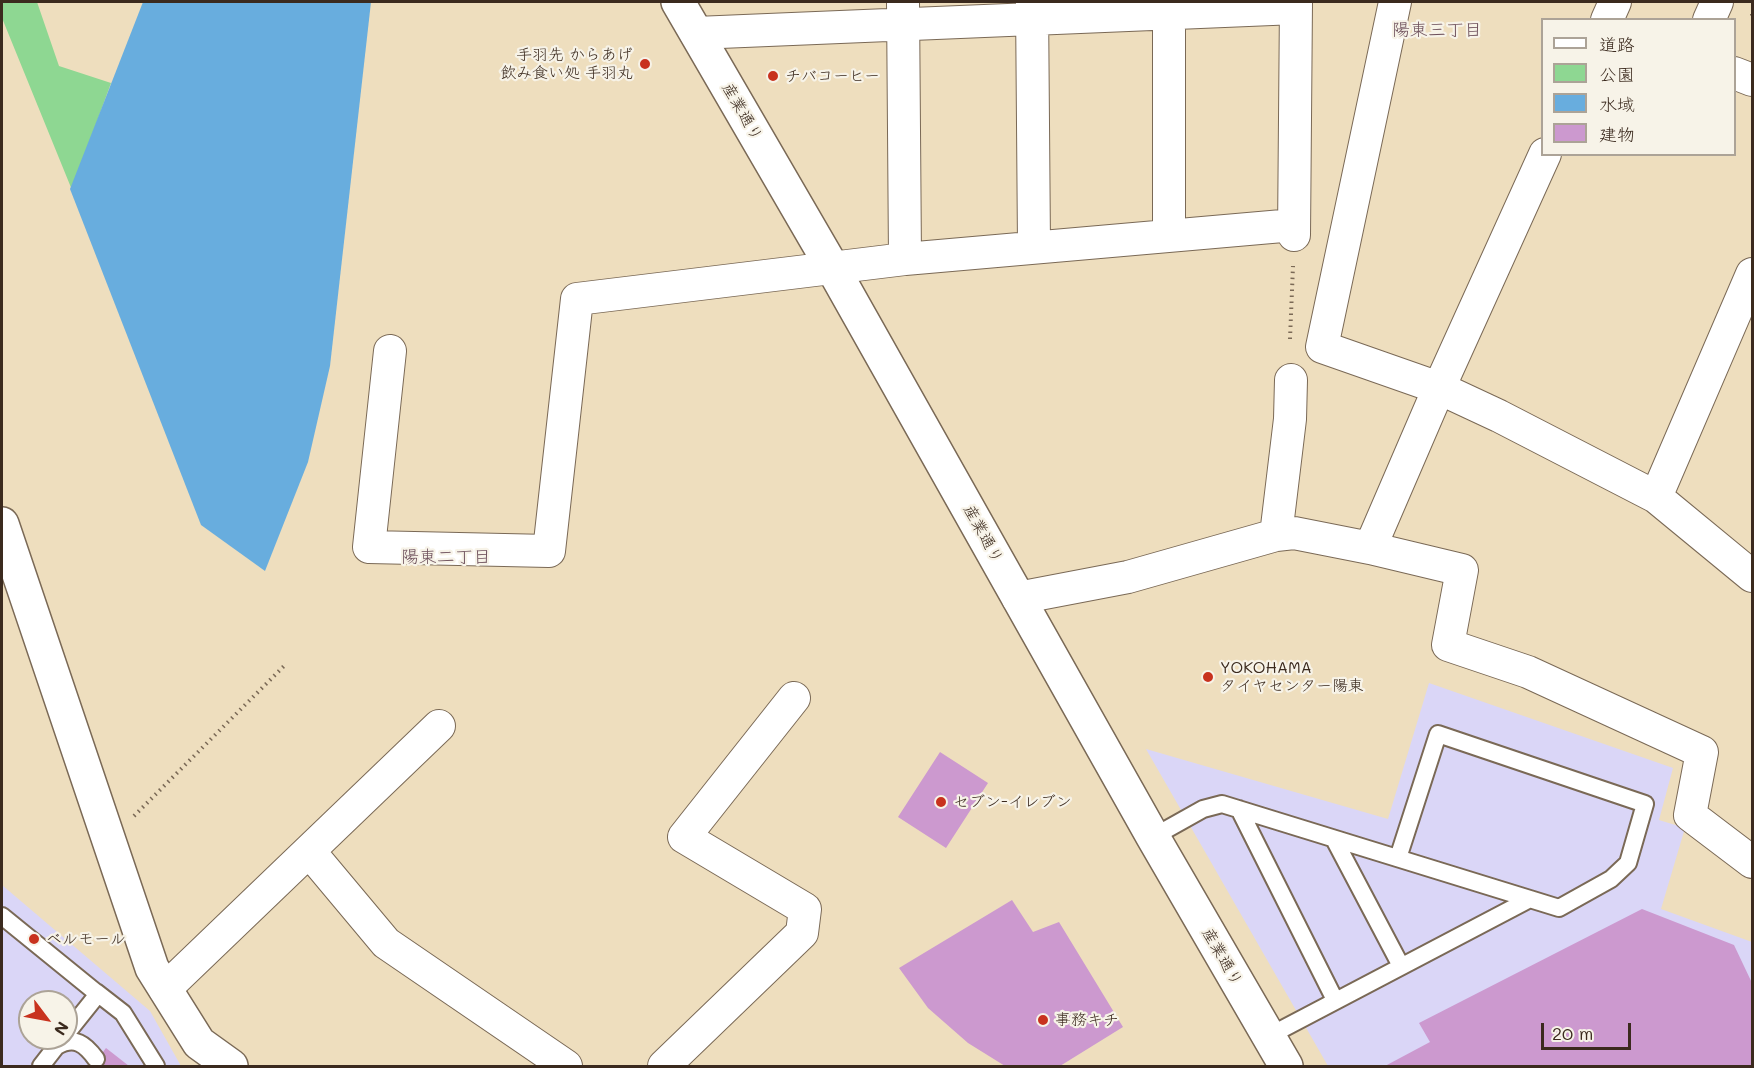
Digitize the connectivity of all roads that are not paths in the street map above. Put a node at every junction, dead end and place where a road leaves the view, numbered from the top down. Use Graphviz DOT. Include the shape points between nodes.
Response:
graph roads {
  1 [pos="678,2"];
  2 [pos="1395,2"];
  3 [pos="1615,2"];
  4 [pos="1717,2"];
  5 [pos="1296,5"];
  6 [pos="1169,7"];
  7 [pos="1032,10"];
  8 [pos="903,12"];
  9 [pos="764,15"];
  10 [pos="1608,18"];
  11 [pos="1710,18"];
  12 [pos="696,33"];
  13 [pos="1736,74"];
  14 [pos="1752,80"];
  15 [pos="1544,156"];
  16 [pos="1169,234"];
  17 [pos="1035,246"];
  18 [pos="905,259"];
  19 [pos="832,267"];
  20 [pos="1752,274"];
  21 [pos="390,351"];
  22 [pos="1291,380"];
  23 [pos="1439,388"];
  24 [pos="1656,496"];
  25 [pos="2,524"];
  26 [pos="1276,535"];
  27 [pos="1370,548"];
  28 [pos="8,572"];
  29 [pos="1752,576"];
  30 [pos="1018,598"];
  31 [pos="794,698"];
  32 [pos="439,726"];
  33 [pos="1239,809"];
  34 [pos="1153,837"];
  35 [pos="1334,839"];
  36 [pos="309,851"];
  37 [pos="1398,858"];
  38 [pos="1752,862"];
  39 [pos="1530,899"];
  40 [pos="2,916"];
  41 [pos="1401,966"];
  42 [pos="165,989"];
  43 [pos="96,992"];
  44 [pos="1335,1000"];
  45 [pos="78,1020"];
  46 [pos="1269,1036"];
  47 [pos="78,1041"];
  48 [pos="54,1050"];
  49 [pos="96,1059"];
  50 [pos="40,1066"];
  51 [pos="156,1066"];
  52 [pos="231,1066"];
  53 [pos="566,1066"];
  54 [pos="664,1066"];
  55 [pos="1286,1066"];
  1 -- 12 [label="street, 産業通り"];
  2 -- 23 [label="street" via="1322,347"];
  3 -- 10 [label="street"];
  4 -- 11 [label="street"];
  5 -- 6 [label="street"];
  5 -- 16 [label="street" via="1294,230"];
  6 -- 7 [label="street"];
  6 -- 16 [label="street"];
  7 -- 8 [label="street"];
  7 -- 17 [label="street"];
  8 -- 9 [label="street"];
  8 -- 18 [label="street"];
  9 -- 12 [label="street"];
  12 -- 19 [label="street, 産業通り"];
  13 -- 14 [label="street"];
  15 -- 23 [label="street"];
  16 -- 17 [label="street"];
  17 -- 18 [label="street"];
  18 -- 19 [label="street"];
  19 -- 21 [label="street" via="577,299 549,552 369,547"];
  19 -- 30 [label="street, 産業通り"];
  20 -- 24 [label="street"];
  22 -- 26 [label="street"];
  23 -- 24 [label="street"];
  23 -- 27 [label="street"];
  24 -- 29 [label="street"];
  25 -- 28 [label="street"];
  26 -- 27 [label="street" via="1294,533"];
  26 -- 30 [label="street" via="1128,577"];
  27 -- 38 [label="street" via="1462,570 1448,645 1528,672 1702,753 1690,815"];
  28 -- 42 [label="street" via="152,968"];
  30 -- 34 [label="street, 産業通り"];
  31 -- 54 [label="street" via="684,837 805,909 802,933"];
  32 -- 36 [label="street"];
  33 -- 34 [label="lane" via="1222,804 1203,809"];
  33 -- 35 [label="lane"];
  33 -- 44 [label="lane"];
  34 -- 46 [label="street, 産業通り"];
  35 -- 37 [label="lane"];
  35 -- 41 [label="lane"];
  36 -- 42 [label="street"];
  36 -- 53 [label="street" via="386,943"];
  37 -- 39 [label="lane"];
  37 -- 39 [label="lane" via="1438,734 1645,804 1628,863 1611,879 1559,908"];
  39 -- 41 [label="lane"];
  40 -- 43 [label="lane"];
  41 -- 44 [label="lane"];
  42 -- 52 [label="street" via="199,1043"];
  43 -- 45 [label="lane"];
  43 -- 51 [label="lane" via="123,1013"];
  44 -- 46 [label="lane"];
  46 -- 55 [label="street, 産業通り"];
  47 -- 49 [label="lane"];
  48 -- 50 [label="lane"];
}
